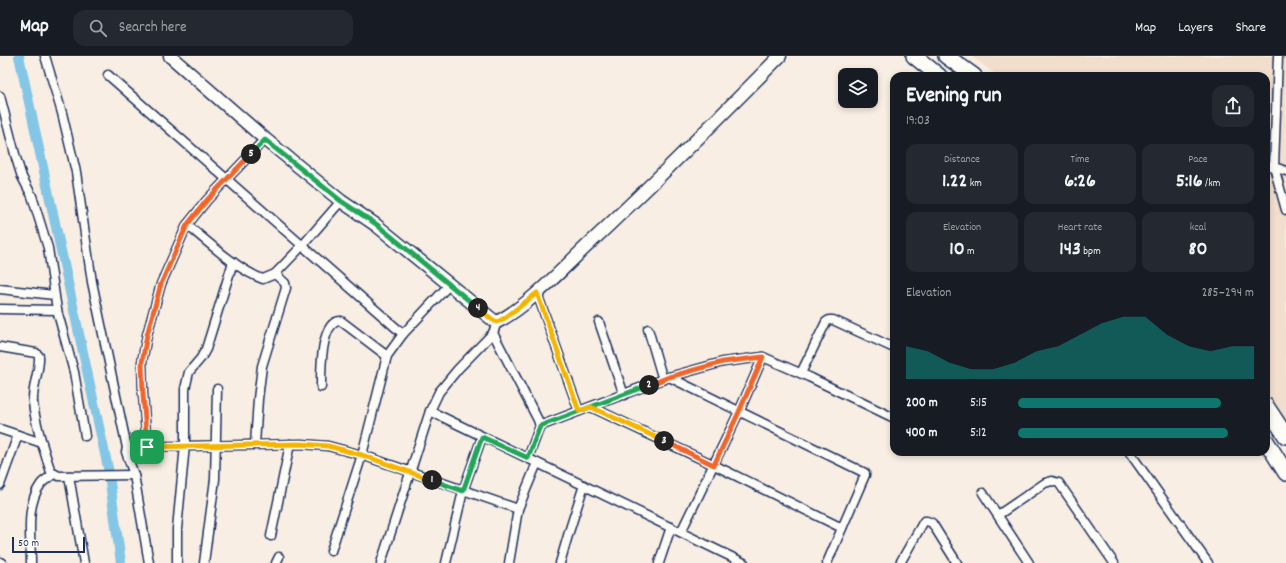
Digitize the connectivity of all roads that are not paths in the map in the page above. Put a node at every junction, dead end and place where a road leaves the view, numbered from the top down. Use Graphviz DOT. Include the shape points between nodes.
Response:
graph roads {
  1 [pos="45,56"];
  2 [pos="170,56"];
  3 [pos="780,56"];
  4 [pos="914,56"];
  5 [pos="946,56"];
  6 [pos="1278,56"];
  7 [pos="934,72"];
  8 [pos="968,72"];
  9 [pos="108,75"];
  10 [pos="0,96"];
  11 [pos="265,140"];
  12 [pos="1270,166"];
  13 [pos="1286,171"];
  14 [pos="226,180"];
  15 [pos="341,201"];
  16 [pos="1286,210"];
  17 [pos="187,225"];
  18 [pos="302,246"];
  19 [pos="233,262"];
  20 [pos="275,274"];
  21 [pos="450,284"];
  22 [pos="0,289"];
  23 [pos="537,293"];
  24 [pos="54,295"];
  25 [pos="0,310"];
  26 [pos="57,310"];
  27 [pos="599,322"];
  28 [pos="495,328"];
  29 [pos="648,329"];
  30 [pos="403,334"];
  31 [pos="890,346"];
  32 [pos="0,347"];
  33 [pos="387,356"];
  34 [pos="763,357"];
  35 [pos="802,373"];
  36 [pos="666,379"];
  37 [pos="321,387"];
  38 [pos="217,389"];
  39 [pos="624,395"];
  40 [pos="591,407"];
  41 [pos="579,411"];
  42 [pos="430,412"];
  43 [pos="739,412"];
  44 [pos="1270,412"];
  45 [pos="890,416"];
  46 [pos="540,426"];
  47 [pos="0,429"];
  48 [pos="18,435"];
  49 [pos="85,436"];
  50 [pos="1286,436"];
  51 [pos="482,437"];
  52 [pos="42,443"];
  53 [pos="255,444"];
  54 [pos="290,444"];
  55 [pos="185,445"];
  56 [pos="215,446"];
  57 [pos="147,447"];
  58 [pos="1270,447"];
  59 [pos="127,448"];
  60 [pos="362,455"];
  61 [pos="1132,456"];
  62 [pos="528,458"];
  63 [pos="537,463"];
  64 [pos="714,465"];
  65 [pos="410,473"];
  66 [pos="1286,473"];
  67 [pos="54,474"];
  68 [pos="69,476"];
  69 [pos="134,476"];
  70 [pos="0,485"];
  71 [pos="584,485"];
  72 [pos="463,491"];
  73 [pos="983,493"];
  74 [pos="518,509"];
  75 [pos="998,515"];
  76 [pos="671,527"];
  77 [pos="842,528"];
  78 [pos="681,532"];
  79 [pos="271,536"];
  80 [pos="331,552"];
  81 [pos="31,563"];
  82 [pos="84,563"];
  83 [pos="149,563"];
  84 [pos="177,563"];
  85 [pos="204,563"];
  86 [pos="381,563"];
  87 [pos="446,563"];
  88 [pos="509,563"];
  89 [pos="560,563"];
  90 [pos="659,563"];
  91 [pos="744,563"];
  92 [pos="827,563"];
  93 [pos="900,563"];
  94 [pos="957,563"];
  95 [pos="1029,563"];
  96 [pos="1114,563"];
  97 [pos="1208,563"];
  1 -- 59 [label="street" via="76,172 92,282"];
  2 -- 11 [label="street"];
  3 -- 23 [label="street" via="673,165"];
  4 -- 7 [label="highway"];
  5 -- 8 [label="highway"];
  6 -- 12 [label="street" via="1274,141"];
  9 -- 14 [label="street"];
  10 -- 24 [label="street" via="22,177 32,196 48,248"];
  11 -- 14 [label="street"];
  11 -- 15 [label="street"];
  12 -- 13 [label="street"];
  12 -- 16 [label="street"];
  14 -- 17 [label="street"];
  14 -- 18 [label="street"];
  15 -- 18 [label="street"];
  15 -- 21 [label="street" via="376,224"];
  17 -- 19 [label="street"];
  17 -- 57 [label="street" via="161,284 142,362"];
  18 -- 20 [label="street"];
  18 -- 30 [label="street"];
  19 -- 20 [label="street" via="263,279"];
  19 -- 55 [label="street" via="206,349 186,380"];
  20 -- 53 [label="street" via="285,283 286,288 262,366"];
  21 -- 28 [label="street" via="493,320"];
  21 -- 30 [label="street"];
  22 -- 24 [label="street"];
  23 -- 28 [label="street"];
  23 -- 41 [label="street"];
  24 -- 26 [label="street"];
  25 -- 26 [label="street"];
  26 -- 49 [label="street" via="74,372"];
  27 -- 39 [label="street"];
  28 -- 42 [label="street" via="438,392"];
  28 -- 46 [label="street"];
  29 -- 36 [label="street"];
  30 -- 33 [label="street"];
  31 -- 35 [label="street" via="829,320"];
  32 -- 52 [label="street" via="36,353 39,356 33,402"];
  33 -- 37 [label="street" via="341,321 334,322 329,327 323,345"];
  33 -- 60 [label="street"];
  34 -- 35 [label="street"];
  34 -- 36 [label="street" via="723,362"];
  34 -- 43 [label="street"];
  35 -- 45 [label="street"];
  36 -- 39 [label="street"];
  36 -- 43 [label="street"];
  38 -- 56 [label="street"];
  39 -- 40 [label="street"];
  40 -- 41 [label="street"];
  40 -- 64 [label="street"];
  41 -- 46 [label="street"];
  42 -- 51 [label="street"];
  42 -- 65 [label="street"];
  43 -- 64 [label="street"];
  43 -- 77 [label="street" via="865,473"];
  44 -- 50 [label="highway"];
  46 -- 62 [label="street"];
  47 -- 48 [label="street"];
  48 -- 52 [label="street"];
  48 -- 70 [label="street"];
  51 -- 62 [label="street"];
  51 -- 72 [label="street"];
  52 -- 67 [label="street" via="51,472"];
  53 -- 54 [label="street"];
  53 -- 56 [label="street"];
  54 -- 60 [label="street" via="328,446"];
  54 -- 79 [label="street"];
  55 -- 56 [label="street"];
  55 -- 57 [label="street"];
  55 -- 84 [label="street" via="177,529"];
  56 -- 85 [label="street" via="215,479"];
  57 -- 59 [label="street"];
  58 -- 66 [label="highway"];
  59 -- 69 [label="street"];
  60 -- 65 [label="street"];
  60 -- 80 [label="street"];
  61 -- 97 [label="street"];
  62 -- 63 [label="street"];
  63 -- 71 [label="street"];
  63 -- 74 [label="street"];
  64 -- 77 [label="street"];
  64 -- 78 [label="street"];
  65 -- 72 [label="street"];
  65 -- 86 [label="street"];
  67 -- 68 [label="street"];
  67 -- 81 [label="street" via="42,482 33,501 30,519"];
  68 -- 69 [label="street"];
  68 -- 82 [label="street"];
  69 -- 83 [label="street"];
  71 -- 76 [label="street"];
  71 -- 89 [label="street"];
  72 -- 74 [label="street"];
  72 -- 87 [label="street"];
  73 -- 75 [label="street"];
  74 -- 88 [label="street"];
  75 -- 95 [label="street"];
  75 -- 96 [label="street" via="1045,483 1059,483"];
  76 -- 78 [label="street"];
  76 -- 90 [label="street"];
  77 -- 92 [label="street"];
  78 -- 91 [label="street"];
  93 -- 94 [label="street" via="924,521 927,521 932,523"];
}
